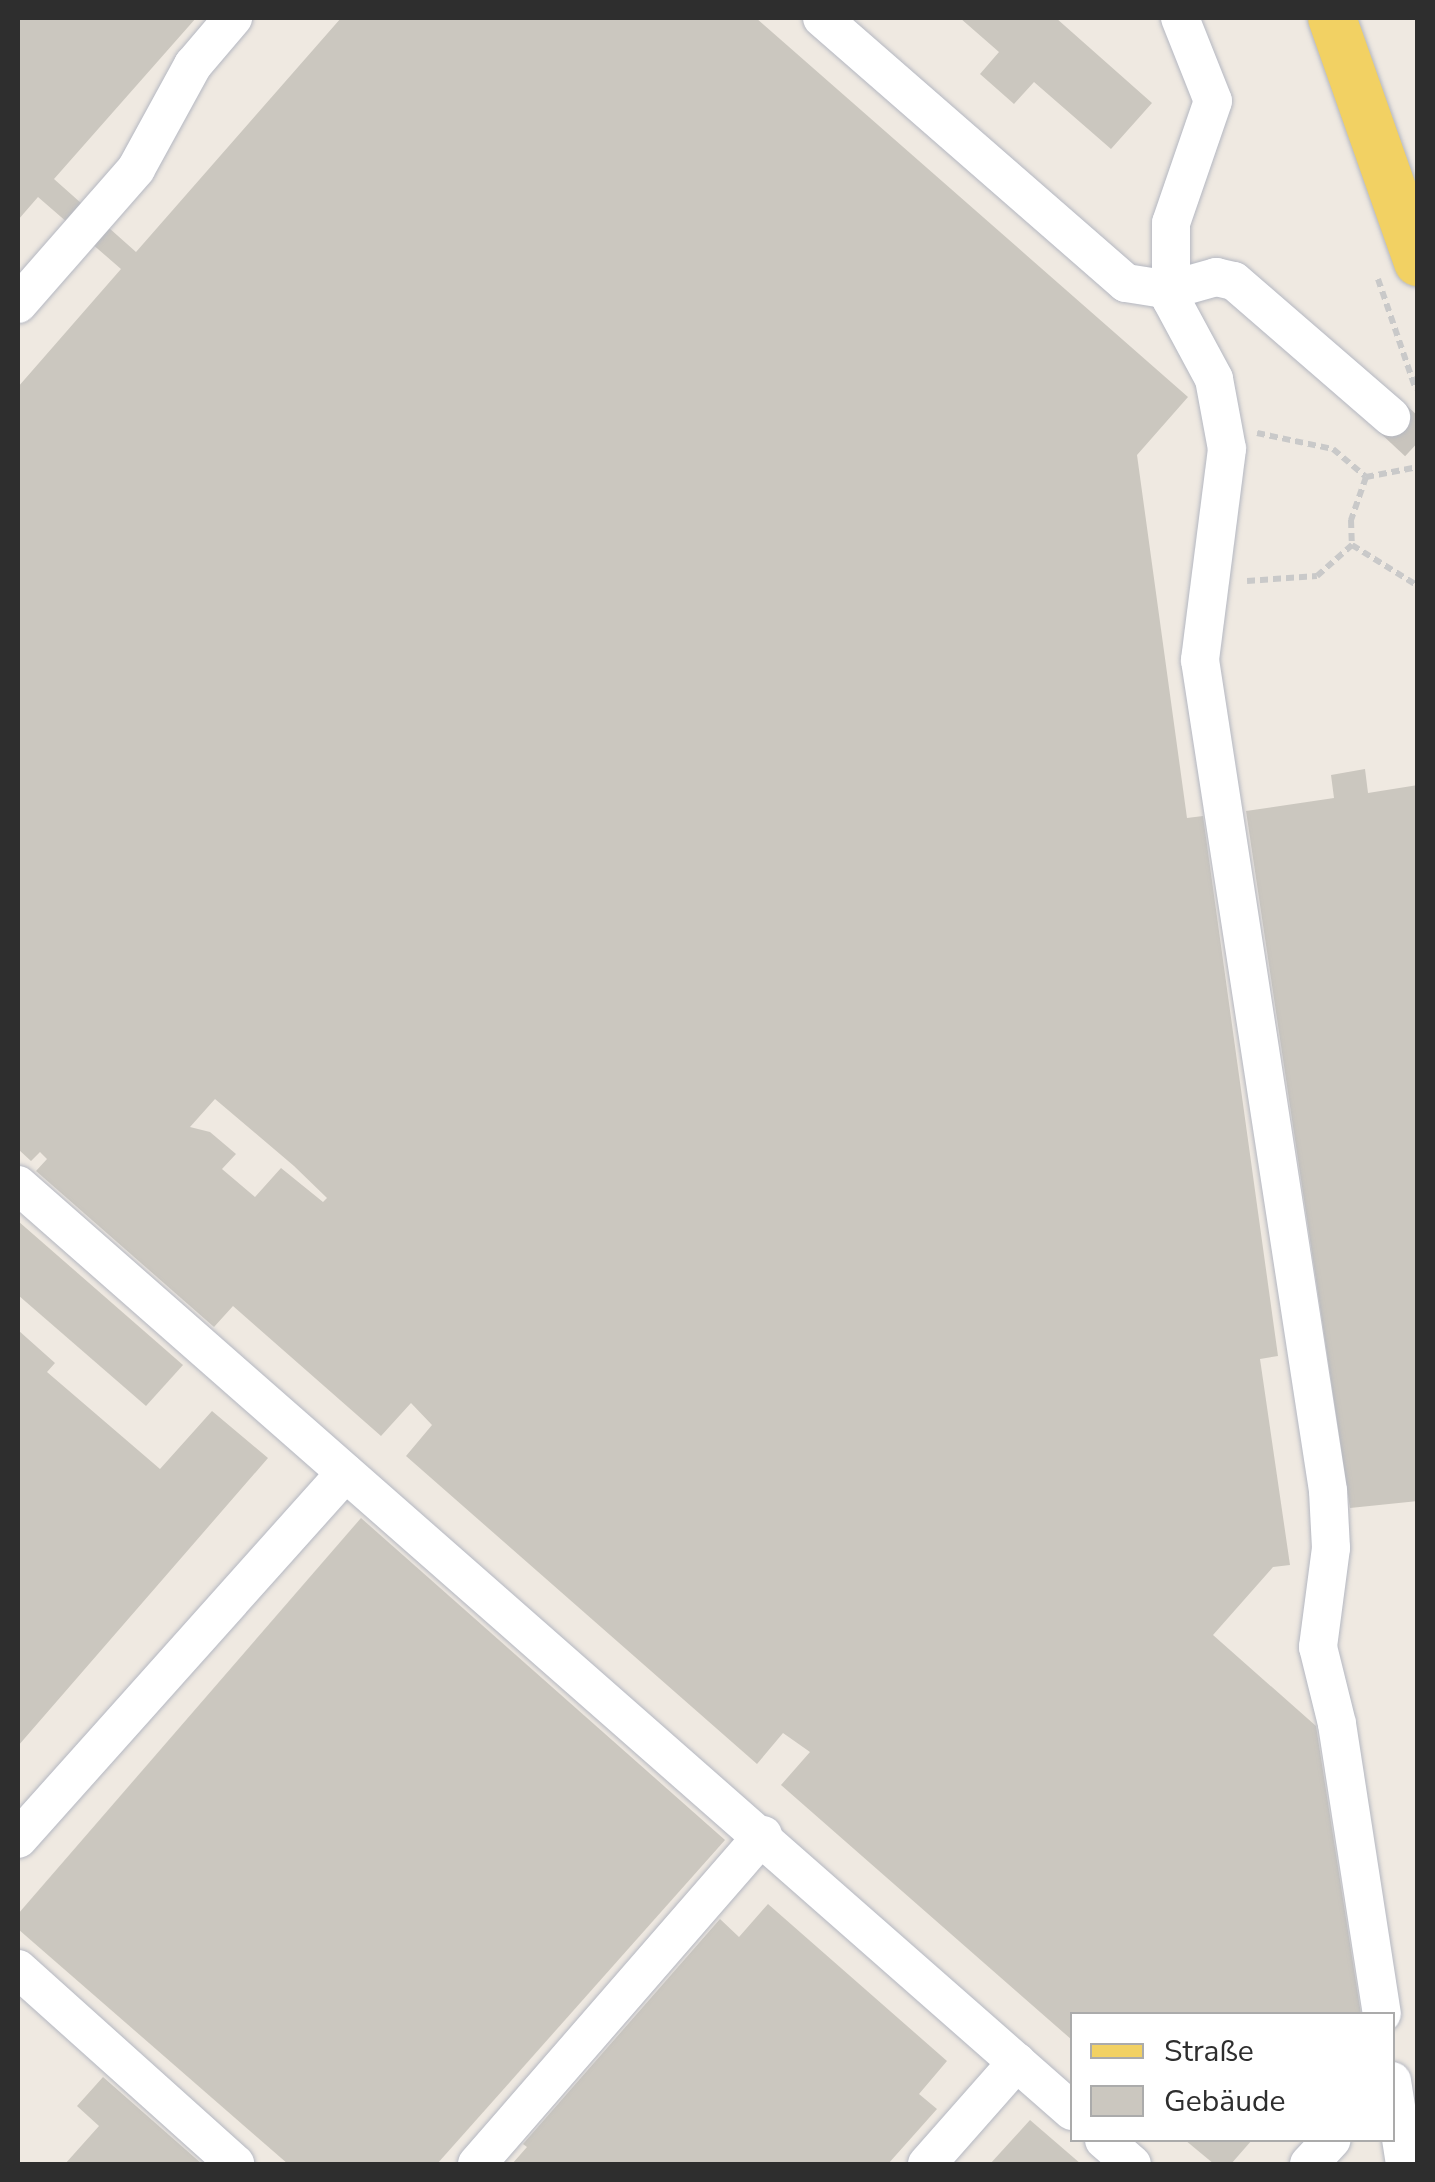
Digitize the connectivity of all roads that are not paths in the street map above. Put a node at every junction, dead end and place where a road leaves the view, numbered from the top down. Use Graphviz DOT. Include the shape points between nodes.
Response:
graph roads {
  1 [pos="233,18"];
  2 [pos="822,18"];
  3 [pos="1180,18"];
  4 [pos="1332,18"];
  5 [pos="1418,262"];
  6 [pos="1170,290"];
  7 [pos="18,304"];
  8 [pos="1390,417"];
  9 [pos="18,1185"];
  10 [pos="345,1473"];
  11 [pos="764,1835"];
  12 [pos="18,1839"];
  13 [pos="18,1970"];
  14 [pos="1382,2012"];
  15 [pos="1017,2062"];
  16 [pos="1395,2105"];
  17 [pos="1070,2109"];
  18 [pos="1106,2142"];
  19 [pos="1330,2142"];
  20 [pos="235,2164"];
  21 [pos="477,2164"];
  22 [pos="927,2164"];
  23 [pos="1132,2164"];
  24 [pos="1309,2164"];
  25 [pos="1404,2164"];
  1 -- 7 [label="lane" via="194,65 136,169"];
  2 -- 6 [label="lane" via="1126,283"];
  3 -- 6 [label="lane" via="1213,101 1170,223"];
  4 -- 5 [label="main road"];
  6 -- 8 [label="lane" via="1216,278 1234,281"];
  6 -- 14 [label="lane" via="1174,310 1214,379 1225,434 1200,660 1328,1491 1331,1548 1318,1647 1337,1724"];
  9 -- 10 [label="lane"];
  10 -- 11 [label="lane"];
  10 -- 12 [label="lane"];
  11 -- 15 [label="lane"];
  11 -- 21 [label="lane"];
  13 -- 20 [label="lane"];
  15 -- 17 [label="lane"];
  15 -- 22 [label="lane"];
  16 -- 25 [label="lane"];
  18 -- 23 [label="lane"];
  19 -- 24 [label="lane"];
}
